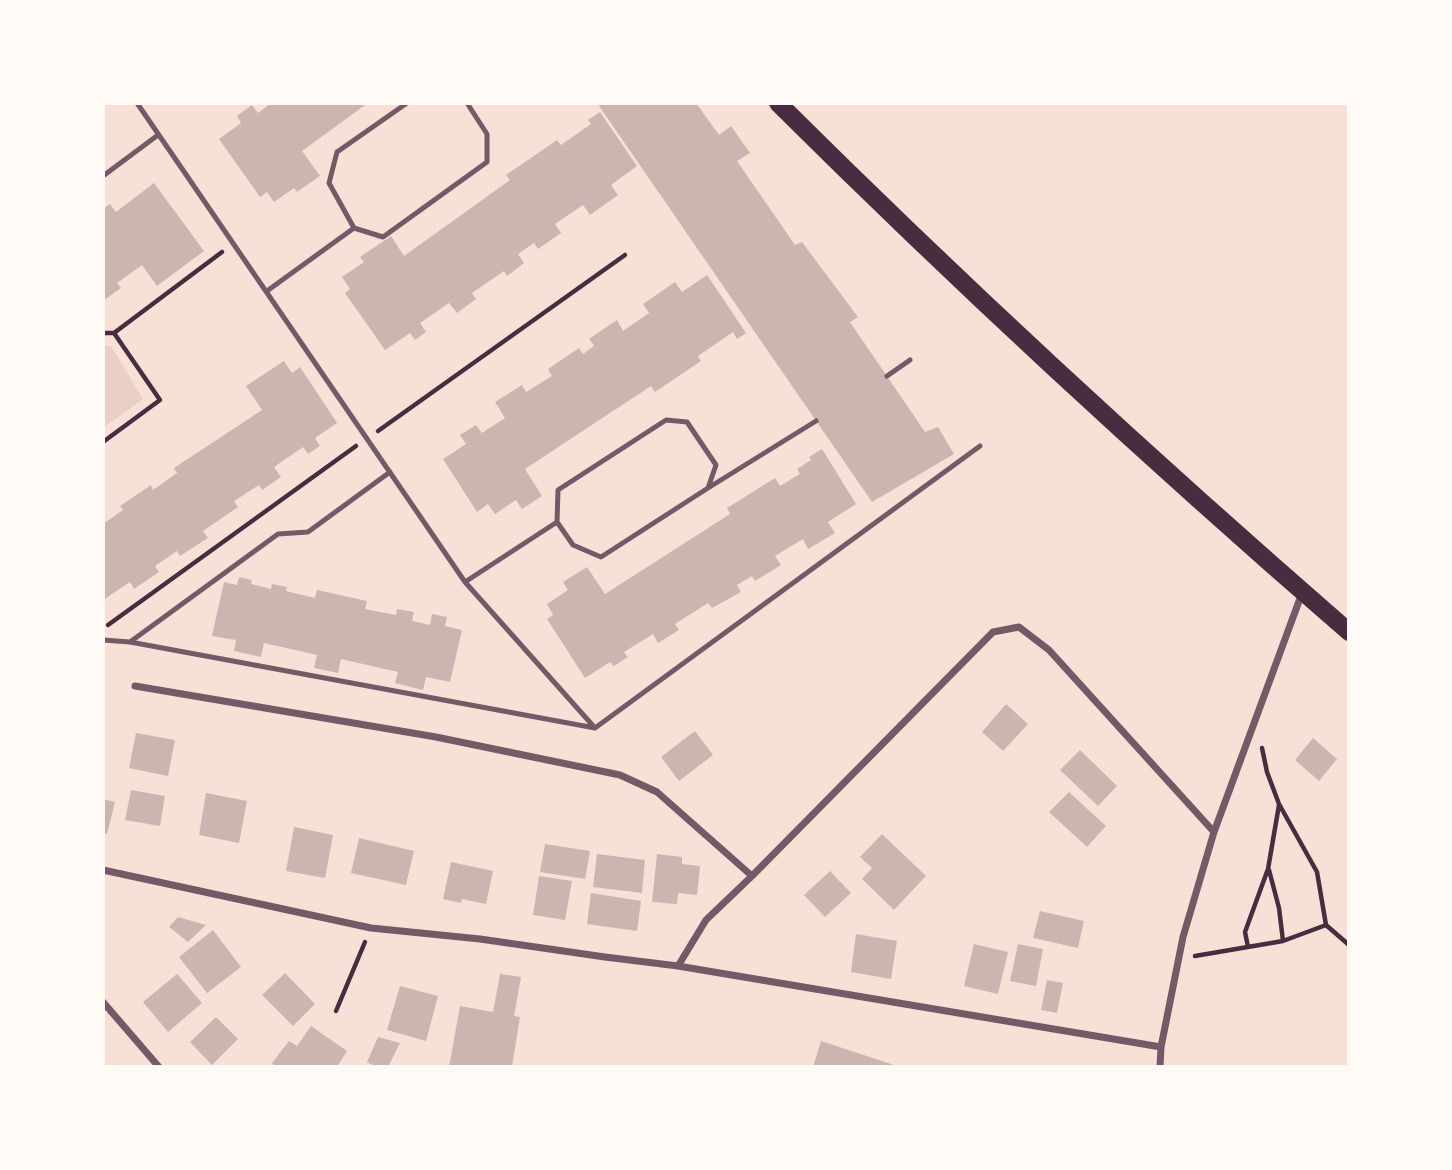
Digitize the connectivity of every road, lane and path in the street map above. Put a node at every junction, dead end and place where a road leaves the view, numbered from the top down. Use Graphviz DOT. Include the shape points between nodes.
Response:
graph roads {
  1 [pos="138,103"];
  2 [pos="407,103"];
  3 [pos="467,103"];
  4 [pos="778,103"];
  5 [pos="158,135"];
  6 [pos="103,176"];
  7 [pos="354,228"];
  8 [pos="234,243"];
  9 [pos="625,255"];
  10 [pos="267,291"];
  11 [pos="103,333"];
  12 [pos="114,333"];
  13 [pos="910,360"];
  14 [pos="887,376"];
  15 [pos="816,421"];
  16 [pos="367,438"];
  17 [pos="103,442"];
  18 [pos="980,446"];
  19 [pos="390,472"];
  20 [pos="708,488"];
  21 [pos="557,522"];
  22 [pos="465,582"];
  23 [pos="1302,592"];
  24 [pos="103,629"];
  25 [pos="1349,632"];
  26 [pos="103,640"];
  27 [pos="130,642"];
  28 [pos="135,686"];
  29 [pos="1256,721"];
  30 [pos="595,727"];
  31 [pos="1279,804"];
  32 [pos="1214,832"];
  33 [pos="1268,869"];
  34 [pos="103,870"];
  35 [pos="752,876"];
  36 [pos="1326,925"];
  37 [pos="371,928"];
  38 [pos="1283,941"];
  39 [pos="1349,945"];
  40 [pos="1248,947"];
  41 [pos="1180,958"];
  42 [pos="678,966"];
  43 [pos="103,1002"];
  44 [pos="335,1011"];
  45 [pos="1161,1047"];
  46 [pos="159,1067"];
  47 [pos="1160,1067"];
  1 -- 5 [label="lane"];
  2 -- 7 [label="lane" via="337,152 329,183"];
  3 -- 7 [label="lane" via="487,134 487,162 383,237"];
  4 -- 23 [label="main road" via="1037,354"];
  5 -- 6 [label="lane"];
  5 -- 8 [label="lane"];
  7 -- 10 [label="lane"];
  8 -- 10 [label="lane"];
  8 -- 12 [label="path"];
  9 -- 16 [label="path"];
  10 -- 16 [label="lane"];
  11 -- 12 [label="path"];
  12 -- 17 [label="path" via="160,400"];
  13 -- 14 [label="lane"];
  15 -- 20 [label="lane"];
  16 -- 19 [label="lane"];
  16 -- 24 [label="path"];
  18 -- 30 [label="lane"];
  19 -- 22 [label="lane"];
  19 -- 27 [label="lane" via="307,531 278,534"];
  20 -- 21 [label="lane" via="601,557 573,545"];
  20 -- 21 [label="lane" via="716,465 687,422 666,420 558,490"];
  21 -- 22 [label="lane"];
  22 -- 30 [label="lane"];
  23 -- 25 [label="main road"];
  23 -- 29 [label="street"];
  26 -- 27 [label="lane"];
  27 -- 30 [label="lane"];
  28 -- 35 [label="street" via="436,737 620,775 657,792"];
  29 -- 31 [label="path"];
  29 -- 32 [label="street"];
  31 -- 33 [label="path"];
  31 -- 36 [label="path" via="1317,872"];
  32 -- 35 [label="street" via="1049,650 1018,627 992,632"];
  32 -- 41 [label="street"];
  33 -- 38 [label="path"];
  33 -- 40 [label="path" via="1245,932"];
  34 -- 37 [label="street"];
  35 -- 42 [label="street" via="706,920"];
  36 -- 38 [label="path"];
  36 -- 39 [label="path"];
  37 -- 42 [label="street"];
  37 -- 44 [label="path"];
  38 -- 40 [label="path"];
  40 -- 41 [label="path"];
  41 -- 45 [label="street"];
  42 -- 45 [label="street"];
  43 -- 46 [label="street"];
  45 -- 47 [label="street"];
}
